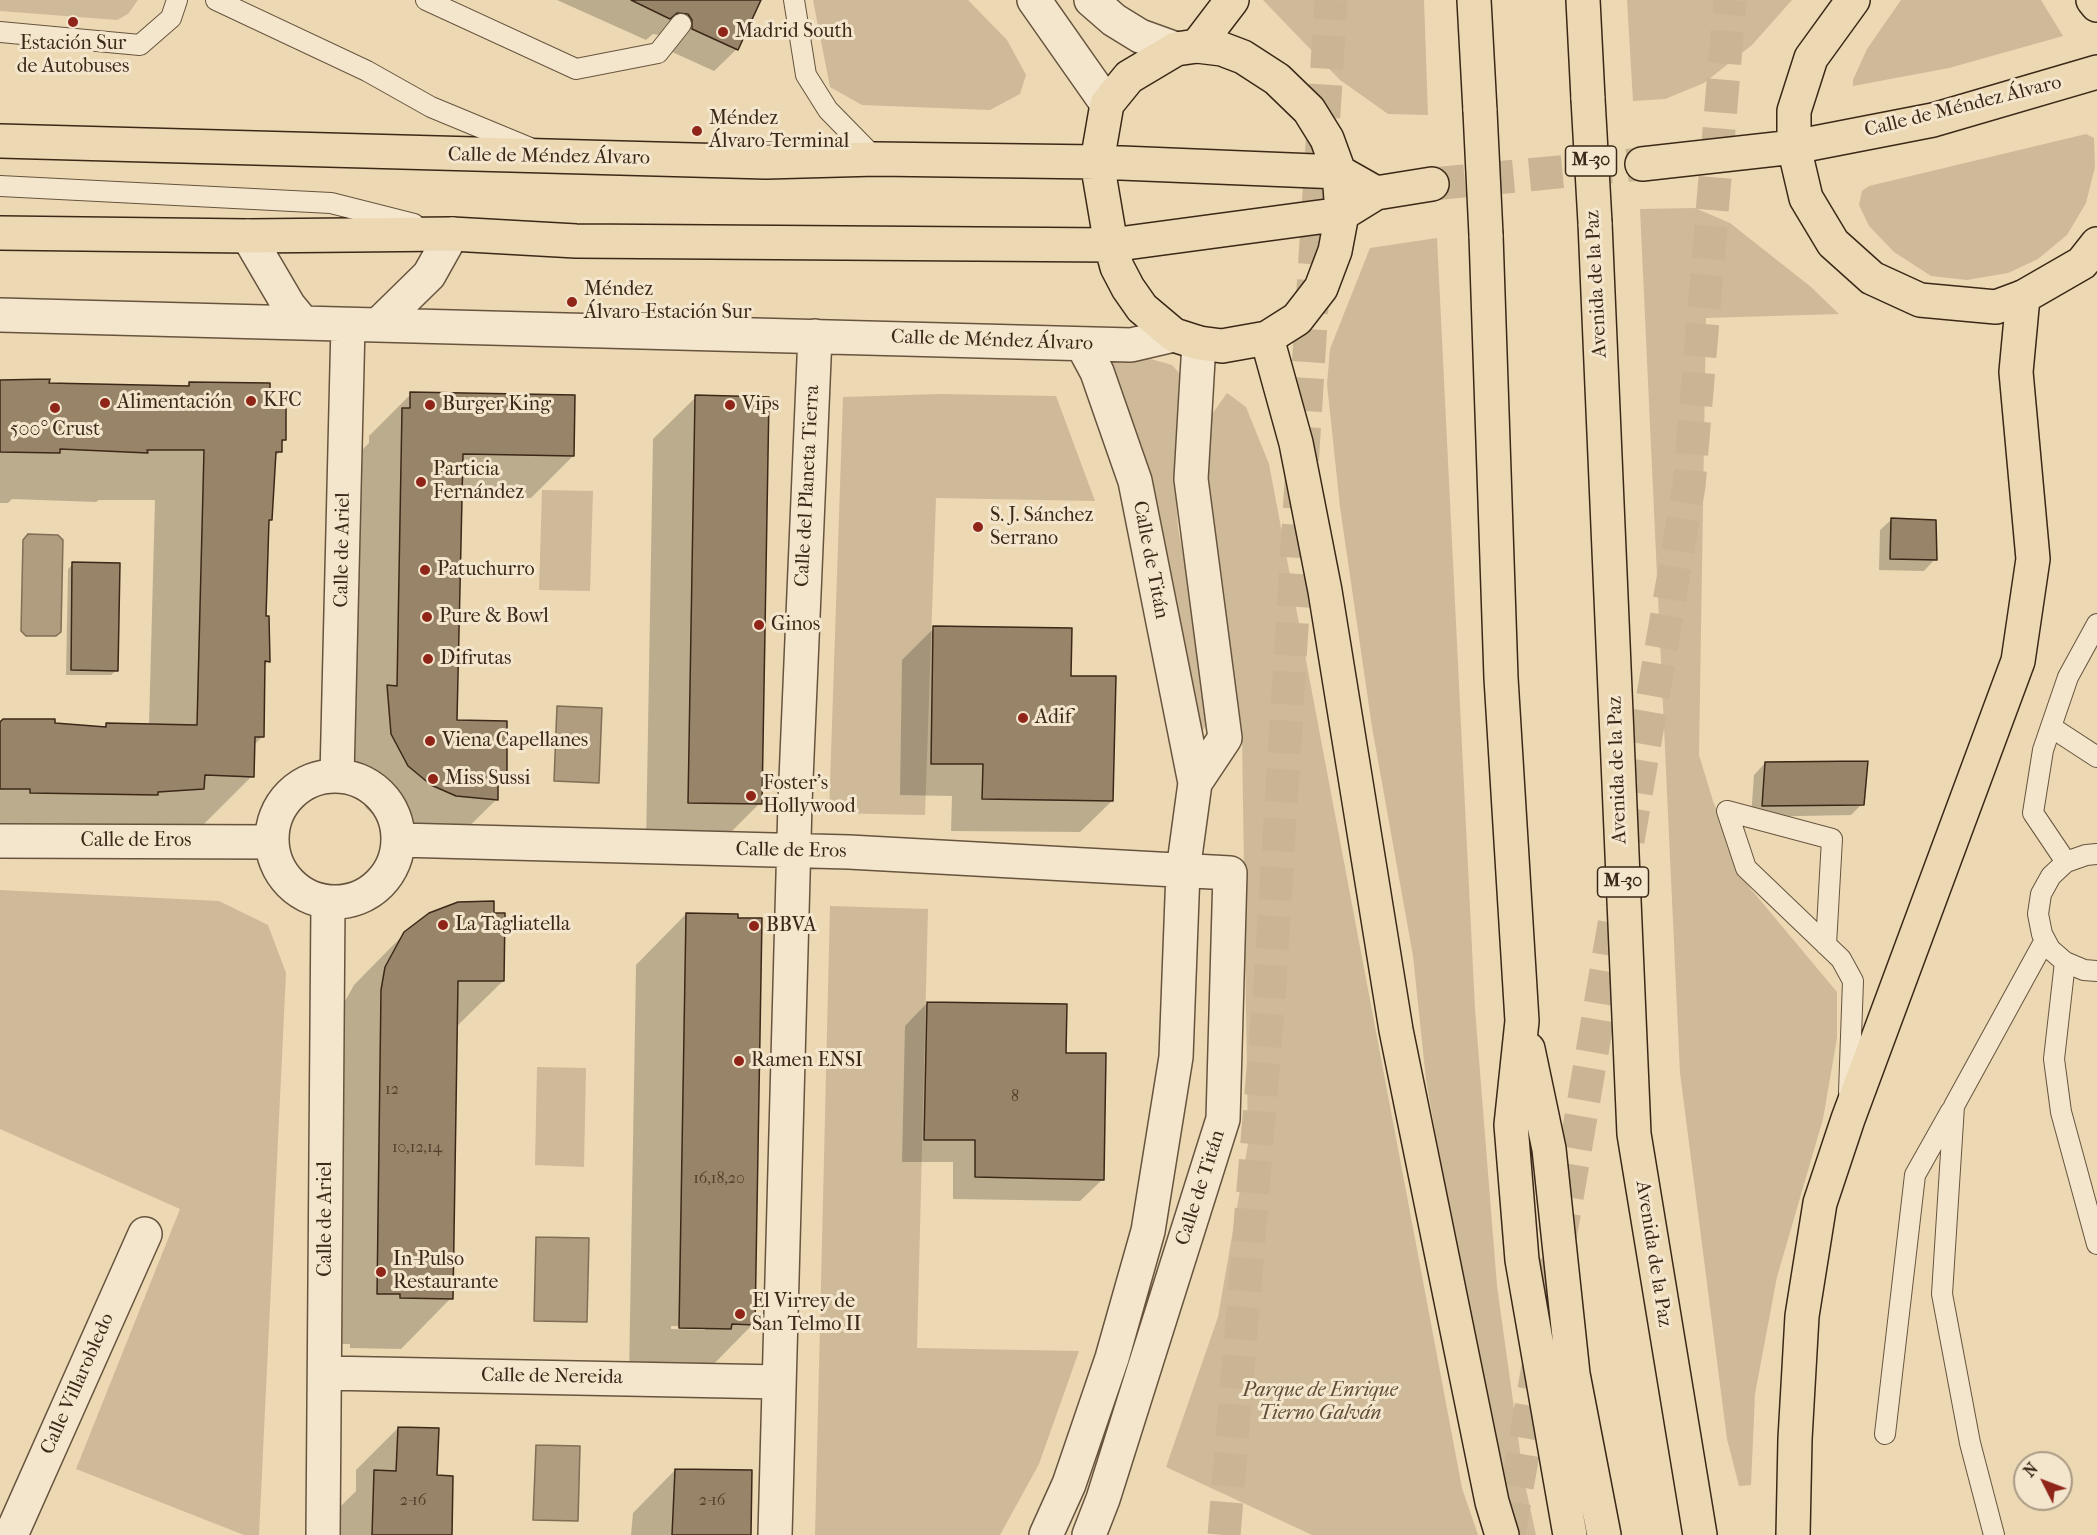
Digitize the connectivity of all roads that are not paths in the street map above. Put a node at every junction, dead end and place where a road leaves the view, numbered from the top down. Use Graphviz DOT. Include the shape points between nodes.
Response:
graph roads {
  1 [pos="177,0"];
  2 [pos="216,0"];
  3 [pos="426,0"];
  4 [pos="794,0"];
  5 [pos="1034,0"];
  6 [pos="1091,0"];
  7 [pos="1232,0"];
  8 [pos="1474,0"];
  9 [pos="1583,0"];
  10 [pos="1853,0"];
  11 [pos="2093,0"];
  12 [pos="2097,5"];
  13 [pos="681,24"];
  14 [pos="0,32"];
  15 [pos="1187,47"];
  16 [pos="2097,72"];
  17 [pos="1107,104"];
  18 [pos="0,141"];
  19 [pos="1794,147"];
  20 [pos="552,157"];
  21 [pos="876,159"];
  22 [pos="1097,162"];
  23 [pos="1642,164"];
  24 [pos="1339,172"];
  25 [pos="1432,184"];
  26 [pos="0,186"];
  27 [pos="1376,194"];
  28 [pos="1342,214"];
  29 [pos="0,233"];
  30 [pos="452,234"];
  31 [pos="248,236"];
  32 [pos="1111,245"];
  33 [pos="2092,256"];
  34 [pos="2023,297"];
  35 [pos="0,315"];
  36 [pos="303,323"];
  37 [pos="363,325"];
  38 [pos="815,336"];
  39 [pos="1267,338"];
  40 [pos="1187,339"];
  41 [pos="1082,344"];
  42 [pos="2097,624"];
  43 [pos="2051,727"];
  44 [pos="2097,757"];
  45 [pos="337,776"];
  46 [pos="1195,783"];
  47 [pos="399,840"];
  48 [pos="0,841"];
  49 [pos="272,842"];
  50 [pos="794,851"];
  51 [pos="2097,854"];
  52 [pos="2066,862"];
  53 [pos="1183,871"];
  54 [pos="328,903"];
  55 [pos="2045,940"];
  56 [pos="1826,945"];
  57 [pos="2065,962"];
  58 [pos="2097,971"];
  59 [pos="1522,1021"];
  60 [pos="1954,1106"];
  61 [pos="1848,1119"];
  62 [pos="145,1234"];
  63 [pos="2097,1244"];
  64 [pos="325,1373"];
  65 [pos="779,1382"];
  66 [pos="1885,1434"];
  67 [pos="11,1535"];
  68 [pos="323,1535"];
  69 [pos="774,1535"];
  70 [pos="1046,1535"];
  71 [pos="1089,1535"];
  72 [pos="1502,1535"];
  73 [pos="1570,1535"];
  74 [pos="1605,1535"];
  75 [pos="1700,1535"];
  76 [pos="1794,1535"];
  77 [pos="1994,1535"];
  1 -- 14 [label="lane" via="171,18 140,45"];
  2 -- 20 [label="lane" via="367,71 430,106"];
  3 -- 13 [label="lane" via="576,69 658,53"];
  4 -- 21 [label="lane" via="806,75 828,110"];
  5 -- 17 [label="street"];
  6 -- 15 [label="street" via="1140,36"];
  7 -- 15 [label="main road"];
  8 -- 59 [label="main road, bridge" via="1501,678"];
  9 -- 75 [label="main road, Avenida de la Paz / M-30, bridge" via="1634,1134"];
  10 -- 19 [label="main road" via="1811,58 1794,111"];
  11 -- 12 [label="main road"];
  15 -- 17 [label="main road" via="1129,77"];
  15 -- 24 [label="main road, Calle de Méndez Álvaro" via="1222,49 1243,57 1277,80 1309,110 1327,139"];
  16 -- 19 [label="main road, Calle de Méndez Álvaro" via="1933,120"];
  17 -- 22 [label="main road"];
  18 -- 20 [label="main road, Calle de Méndez Álvaro"];
  19 -- 23 [label="main road, Calle de Méndez Álvaro"];
  19 -- 34 [label="main road" via="1811,207 1833,243 1872,278 1920,300 1996,307"];
  20 -- 21 [label="main road, Calle de Méndez Álvaro" via="766,162"];
  21 -- 22 [label="main road, Calle de Méndez Álvaro"];
  22 -- 24 [label="main road, Calle de Méndez Álvaro"];
  22 -- 32 [label="main road"];
  24 -- 27 [label="main road, Calle de Méndez Álvaro"];
  24 -- 28 [label="main road, Calle de Méndez Álvaro"];
  25 -- 27 [label="main road"];
  26 -- 30 [label="lane" via="331,203"];
  27 -- 28 [label="main road"];
  28 -- 32 [label="main road"];
  28 -- 39 [label="main road, Calle de Méndez Álvaro" via="1335,251 1321,288 1297,319"];
  29 -- 31 [label="main road"];
  30 -- 31 [label="main road"];
  30 -- 32 [label="main road" via="576,241"];
  30 -- 37 [label="street" via="429,275"];
  31 -- 36 [label="street"];
  32 -- 40 [label="main road" via="1117,267 1142,308"];
  33 -- 34 [label="main road"];
  34 -- 61 [label="main road" via="2016,372 2033,558 2018,661"];
  35 -- 36 [label="street, Calle de Méndez Álvaro"];
  36 -- 37 [label="street, Calle de Méndez Álvaro"];
  37 -- 38 [label="street, Calle de Méndez Álvaro"];
  37 -- 45 [label="street, Calle de Ariel"];
  38 -- 41 [label="street, Calle de Méndez Álvaro"];
  38 -- 50 [label="street, Calle del Planeta Tierra"];
  39 -- 40 [label="main road, Calle de Méndez Álvaro" via="1222,346"];
  39 -- 72 [label="main road" via="1296,443 1325,591 1396,1030 1492,1502"];
  40 -- 41 [label="street, Calle de Méndez Álvaro" via="1131,345"];
  40 -- 46 [label="street, Calle de Titán" via="1191,479 1225,738"];
  41 -- 46 [label="street, Calle de Titán" via="1097,372 1134,482"];
  42 -- 43 [label="lane" via="2068,677"];
  43 -- 44 [label="lane"];
  43 -- 52 [label="lane" via="2043,750 2033,813"];
  45 -- 47 [label="street" via="374,789 396,821"];
  45 -- 49 [label="street" via="316,779 298,788 274,822"];
  46 -- 53 [label="street, Calle de Titán"];
  47 -- 50 [label="street, Calle de Eros"];
  47 -- 54 [label="street" via="395,861 384,880 369,893 349,902"];
  48 -- 49 [label="street, Calle de Eros"];
  49 -- 54 [label="street" via="277,864 289,883 307,896"];
  50 -- 53 [label="street, Calle de Eros"];
  50 -- 65 [label="street, Calle del Planeta Tierra"];
  51 -- 52 [label="lane"];
  52 -- 55 [label="lane" via="2051,876 2041,894 2038,914"];
  53 -- 70 [label="street, Calle de Titán" via="1176,1057 1148,1231 1109,1368 1069,1484"];
  53 -- 71 [label="street, Calle de Titán" via="1230,873 1223,1119"];
  54 -- 64 [label="street, Calle de Ariel"];
  55 -- 57 [label="lane"];
  55 -- 60 [label="lane"];
  56 -- 56 [label="lane" via="1746,868 1726,811 1833,839"];
  56 -- 61 [label="lane" via="1841,959 1853,981"];
  57 -- 58 [label="lane"];
  57 -- 63 [label="lane" via="2054,1059 2061,1112"];
  59 -- 73 [label="main road" via="1511,1125 1522,1260"];
  59 -- 74 [label="main road" via="1549,1149 1573,1374"];
  60 -- 66 [label="lane" via="1915,1175"];
  60 -- 77 [label="lane" via="1942,1294 1971,1443"];
  61 -- 76 [label="main road" via="1820,1203 1802,1316"];
  62 -- 67 [label="street, Calle Villarobledo"];
  64 -- 65 [label="street, Calle de Nereida"];
  64 -- 68 [label="street, Calle de Ariel"];
  65 -- 69 [label="street, Calle del Planeta Tierra"];
}
